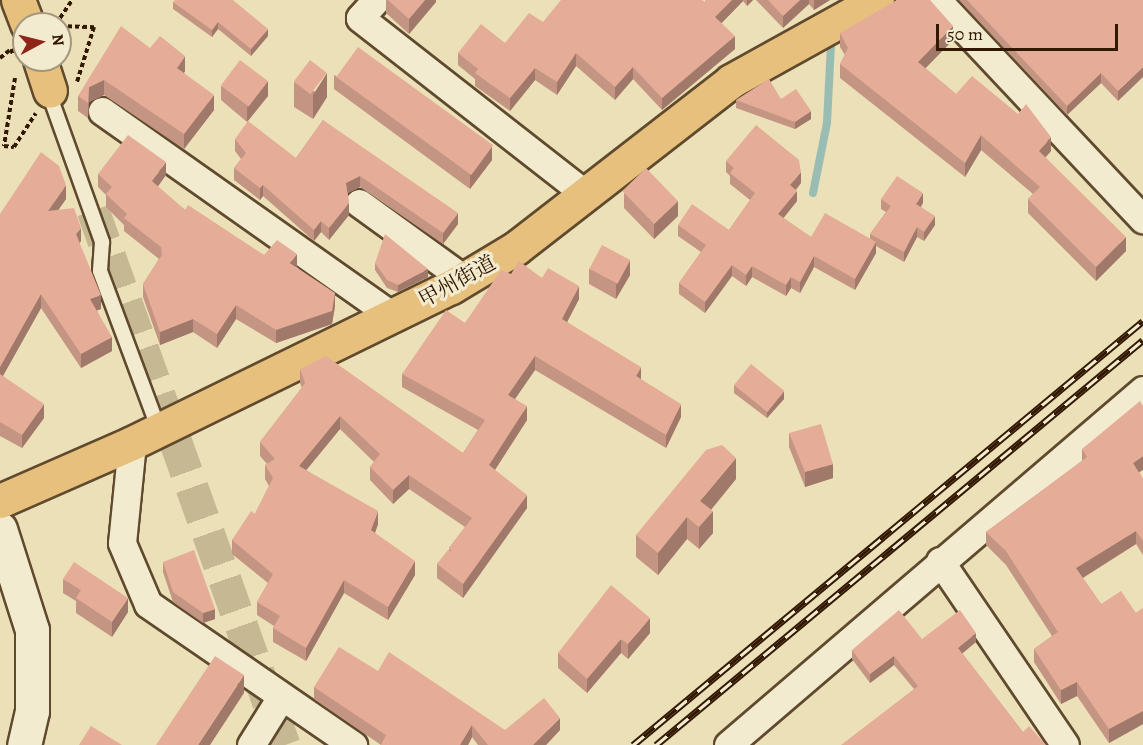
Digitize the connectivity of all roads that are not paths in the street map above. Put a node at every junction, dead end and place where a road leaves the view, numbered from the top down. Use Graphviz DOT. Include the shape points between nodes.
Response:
graph roads {
  1 [pos="376,0"];
  2 [pos="877,0"];
  3 [pos="938,0"];
  4 [pos="47,84"];
  5 [pos="102,111"];
  6 [pos="583,192"];
  7 [pos="359,203"];
  8 [pos="1143,219"];
  9 [pos="464,279"];
  10 [pos="393,316"];
  11 [pos="1143,390"];
  12 [pos="146,436"];
  13 [pos="0,501"];
  14 [pos="0,529"];
  15 [pos="940,561"];
  16 [pos="281,697"];
  17 [pos="24,745"];
  18 [pos="251,745"];
  19 [pos="353,745"];
  20 [pos="728,745"];
  21 [pos="1065,745"];
  1 -- 6 [label="street" via="360,18"];
  2 -- 6 [label="highway, 甲州街道" via="731,81"];
  3 -- 8 [label="street"];
  4 -- 12 [label="lane" via="102,242 100,272"];
  5 -- 10 [label="street"];
  6 -- 9 [label="highway, 甲州街道" via="516,248"];
  7 -- 9 [label="street"];
  9 -- 10 [label="highway, 甲州街道"];
  10 -- 12 [label="highway, 甲州街道"];
  11 -- 15 [label="street"];
  12 -- 13 [label="highway, 甲州街道"];
  12 -- 16 [label="street" via="121,522 135,585 148,604"];
  14 -- 17 [label="main road" via="30,612 32,711"];
  15 -- 20 [label="street"];
  15 -- 21 [label="street"];
  16 -- 18 [label="street"];
  16 -- 19 [label="street"];
}
